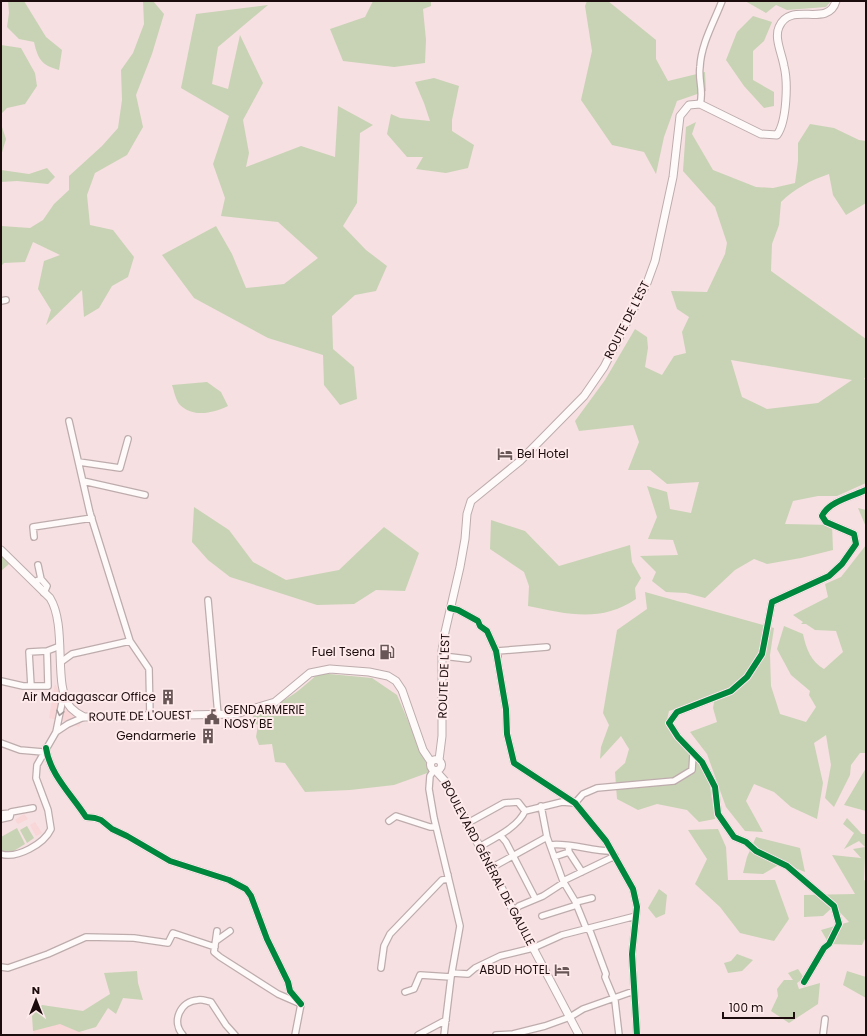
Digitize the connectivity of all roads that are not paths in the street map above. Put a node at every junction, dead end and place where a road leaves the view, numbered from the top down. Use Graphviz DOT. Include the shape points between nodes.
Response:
graph roads {
  1 [pos="722,1"];
  2 [pos="836,1"];
  3 [pos="700,104"];
  4 [pos="69,421"];
  5 [pos="128,440"];
  6 [pos="79,462"];
  7 [pos="83,481"];
  8 [pos="866,490"];
  9 [pos="145,495"];
  10 [pos="92,518"];
  11 [pos="34,537"];
  12 [pos="1,550"];
  13 [pos="38,565"];
  14 [pos="37,581"];
  15 [pos="208,600"];
  16 [pos="450,608"];
  17 [pos="130,641"];
  18 [pos="60,646"];
  19 [pos="547,647"];
  20 [pos="47,651"];
  21 [pos="442,656"];
  22 [pos="468,658"];
  23 [pos="498,660"];
  24 [pos="61,662"];
  25 [pos="1,682"];
  26 [pos="31,686"];
  27 [pos="64,694"];
  28 [pos="218,715"];
  29 [pos="84,717"];
  30 [pos="150,717"];
  31 [pos="56,732"];
  32 [pos="1,743"];
  33 [pos="45,750"];
  34 [pos="693,754"];
  35 [pos="437,766"];
  36 [pos="575,803"];
  37 [pos="541,806"];
  38 [pos="33,808"];
  39 [pos="525,811"];
  40 [pos="11,813"];
  41 [pos="1,814"];
  42 [pos="1,819"];
  43 [pos="389,821"];
  44 [pos="466,824"];
  45 [pos="436,827"];
  46 [pos="500,835"];
  47 [pos="547,836"];
  48 [pos="550,845"];
  49 [pos="480,847"];
  50 [pos="568,849"];
  51 [pos="610,851"];
  52 [pos="1,854"];
  53 [pos="513,855"];
  54 [pos="614,856"];
  55 [pos="554,857"];
  56 [pos="491,868"];
  57 [pos="447,871"];
  58 [pos="582,872"];
  59 [pos="563,881"];
  60 [pos="535,898"];
  61 [pos="592,898"];
  62 [pos="577,904"];
  63 [pos="513,912"];
  64 [pos="542,916"];
  65 [pos="636,916"];
  66 [pos="586,928"];
  67 [pos="217,931"];
  68 [pos="230,931"];
  69 [pos="215,944"];
  70 [pos="533,948"];
  71 [pos="1,967"];
  72 [pos="381,968"];
  73 [pos="452,975"];
  74 [pos="804,982"];
  75 [pos="634,991"];
  76 [pos="405,992"];
  77 [pos="612,998"];
  78 [pos="302,1004"];
  79 [pos="570,1017"];
  80 [pos="825,1019"];
  81 [pos="446,1020"];
  82 [pos="183,1035"];
  83 [pos="235,1035"];
  84 [pos="295,1035"];
  85 [pos="418,1035"];
  86 [pos="444,1035"];
  87 [pos="496,1035"];
  88 [pos="579,1035"];
  89 [pos="619,1035"];
  90 [pos="637,1035"];
  91 [pos="823,1035"];
  1 -- 3 [label="street" via="703,48 699,68 702,95"];
  2 -- 3 [label="main road" via="824,14 800,10 788,14 778,28 786,96 782,123 777,135 761,134"];
  3 -- 16 [label="main road, ROUTE DE L'EST" via="689,105 680,116 673,177 662,234 647,283 604,367 584,396 520,461 471,501 467,514 466,538"];
  4 -- 6 [label="street"];
  5 -- 6 [label="street" via="120,468"];
  6 -- 7 [label="street"];
  7 -- 9 [label="street"];
  7 -- 10 [label="street"];
  8 -- 34 [label="street" via="824,511 822,516 826,522 854,534 856,544 842,564 829,576 772,602 762,654 747,677 731,692 676,712 669,723"];
  10 -- 11 [label="street" via="33,528"];
  10 -- 17 [label="street"];
  12 -- 14 [label="main road, ROUTE DE L'OUEST"];
  13 -- 14 [label="street"];
  14 -- 18 [label="main road, ROUTE DE L'OUEST" via="55,607"];
  15 -- 28 [label="street"];
  16 -- 21 [label="main road, ROUTE DE L'EST"];
  16 -- 23 [label="street" via="478,621 487,631"];
  17 -- 24 [label="street" via="72,654"];
  17 -- 30 [label="street" via="149,670"];
  18 -- 20 [label="street"];
  18 -- 24 [label="main road, ROUTE DE L'OUEST"];
  19 -- 23 [label="street" via="497,651"];
  20 -- 26 [label="street" via="48,686"];
  20 -- 26 [label="street" via="29,652"];
  21 -- 22 [label="street"];
  21 -- 35 [label="main road, ROUTE DE L'EST" via="442,736"];
  23 -- 36 [label="street" via="506,709 507,734 514,763"];
  24 -- 27 [label="main road, ROUTE DE L'OUEST"];
  25 -- 26 [label="street"];
  27 -- 29 [label="main road, ROUTE DE L'OUEST" via="71,708"];
  27 -- 31 [label="street, one-way"];
  28 -- 30 [label="main road, ROUTE DE L'OUEST"];
  28 -- 35 [label="main road, ROUTE DE L'OUEST" via="236,714 276,702 306,676 320,671 330,669 380,674 396,681 402,690 426,754"];
  29 -- 30 [label="main road, ROUTE DE L'OUEST"];
  29 -- 31 [label="street"];
  31 -- 33 [label="street"];
  32 -- 33 [label="street" via="20,750"];
  33 -- 52 [label="street" via="37,765 36,778 48,810 51,829 43,840 32,847 12,855"];
  33 -- 78 [label="street" via="55,773 86,817 101,820 112,829 170,861 229,880 249,892 290,991"];
  34 -- 36 [label="street" via="692,770 674,780 597,788 583,794"];
  34 -- 74 [label="street" via="702,762 715,787 718,814 734,836 746,842 756,852 787,866 834,906 839,924 830,944 824,948"];
  35 -- 44 [label="main road, BOULEVARD GÉNÉRAL DE GAULLE"];
  35 -- 45 [label="street, ROUTE DE L'EST" via="430,776 429,789"];
  36 -- 37 [label="street" via="562,802"];
  36 -- 51 [label="street" via="601,834"];
  37 -- 39 [label="street"];
  37 -- 47 [label="street"];
  38 -- 40 [label="street"];
  39 -- 44 [label="street" via="518,802 504,802"];
  39 -- 46 [label="street"];
  40 -- 41 [label="street"];
  40 -- 42 [label="street" via="10,817"];
  43 -- 45 [label="street" via="396,816"];
  44 -- 49 [label="main road, BOULEVARD GÉNÉRAL DE GAULLE"];
  45 -- 57 [label="street, ROUTE DE L'EST"];
  46 -- 49 [label="street"];
  46 -- 53 [label="street"];
  47 -- 48 [label="street"];
  47 -- 53 [label="street"];
  48 -- 50 [label="street" via="558,844"];
  48 -- 55 [label="street"];
  49 -- 56 [label="main road, BOULEVARD GÉNÉRAL DE GAULLE"];
  50 -- 51 [label="street"];
  50 -- 55 [label="street"];
  50 -- 58 [label="street"];
  51 -- 54 [label="street"];
  53 -- 56 [label="street"];
  53 -- 60 [label="street"];
  54 -- 58 [label="street"];
  54 -- 65 [label="street" via="632,889 637,907"];
  55 -- 59 [label="street"];
  56 -- 63 [label="main road, BOULEVARD GÉNÉRAL DE GAULLE"];
  57 -- 72 [label="street" via="448,879 442,880 390,934 384,946"];
  57 -- 73 [label="street, ROUTE DE L'EST" via="460,926"];
  58 -- 59 [label="street"];
  59 -- 60 [label="street" via="563,884"];
  59 -- 62 [label="street"];
  60 -- 63 [label="street"];
  61 -- 62 [label="street"];
  62 -- 64 [label="street"];
  62 -- 66 [label="street"];
  63 -- 70 [label="main road, BOULEVARD GÉNÉRAL DE GAULLE"];
  65 -- 66 [label="street"];
  65 -- 75 [label="street" via="632,954"];
  66 -- 70 [label="street"];
  66 -- 77 [label="street" via="590,931 606,974"];
  67 -- 69 [label="street"];
  68 -- 69 [label="street"];
  69 -- 71 [label="street" via="173,933 168,943 139,938 86,937 48,954 8,968"];
  69 -- 78 [label="street" via="214,952 220,957 278,994"];
  70 -- 73 [label="street" via="500,956 468,974"];
  70 -- 79 [label="main road, BOULEVARD GÉNÉRAL DE GAULLE"];
  73 -- 76 [label="street" via="420,975 414,989"];
  73 -- 81 [label="street, ROUTE DE L'EST"];
  75 -- 77 [label="street"];
  75 -- 90 [label="street"];
  77 -- 79 [label="street"];
  77 -- 89 [label="street"];
  78 -- 84 [label="street"];
  79 -- 87 [label="street" via="513,1034"];
  79 -- 88 [label="main road, BOULEVARD GÉNÉRAL DE GAULLE"];
  80 -- 91 [label="street"];
  81 -- 85 [label="street"];
  81 -- 86 [label="street, ROUTE DE L'EST"];
  82 -- 83 [label="street" via="177,1025 179,1012 185,1005 196,1000 211,1002"];
}
